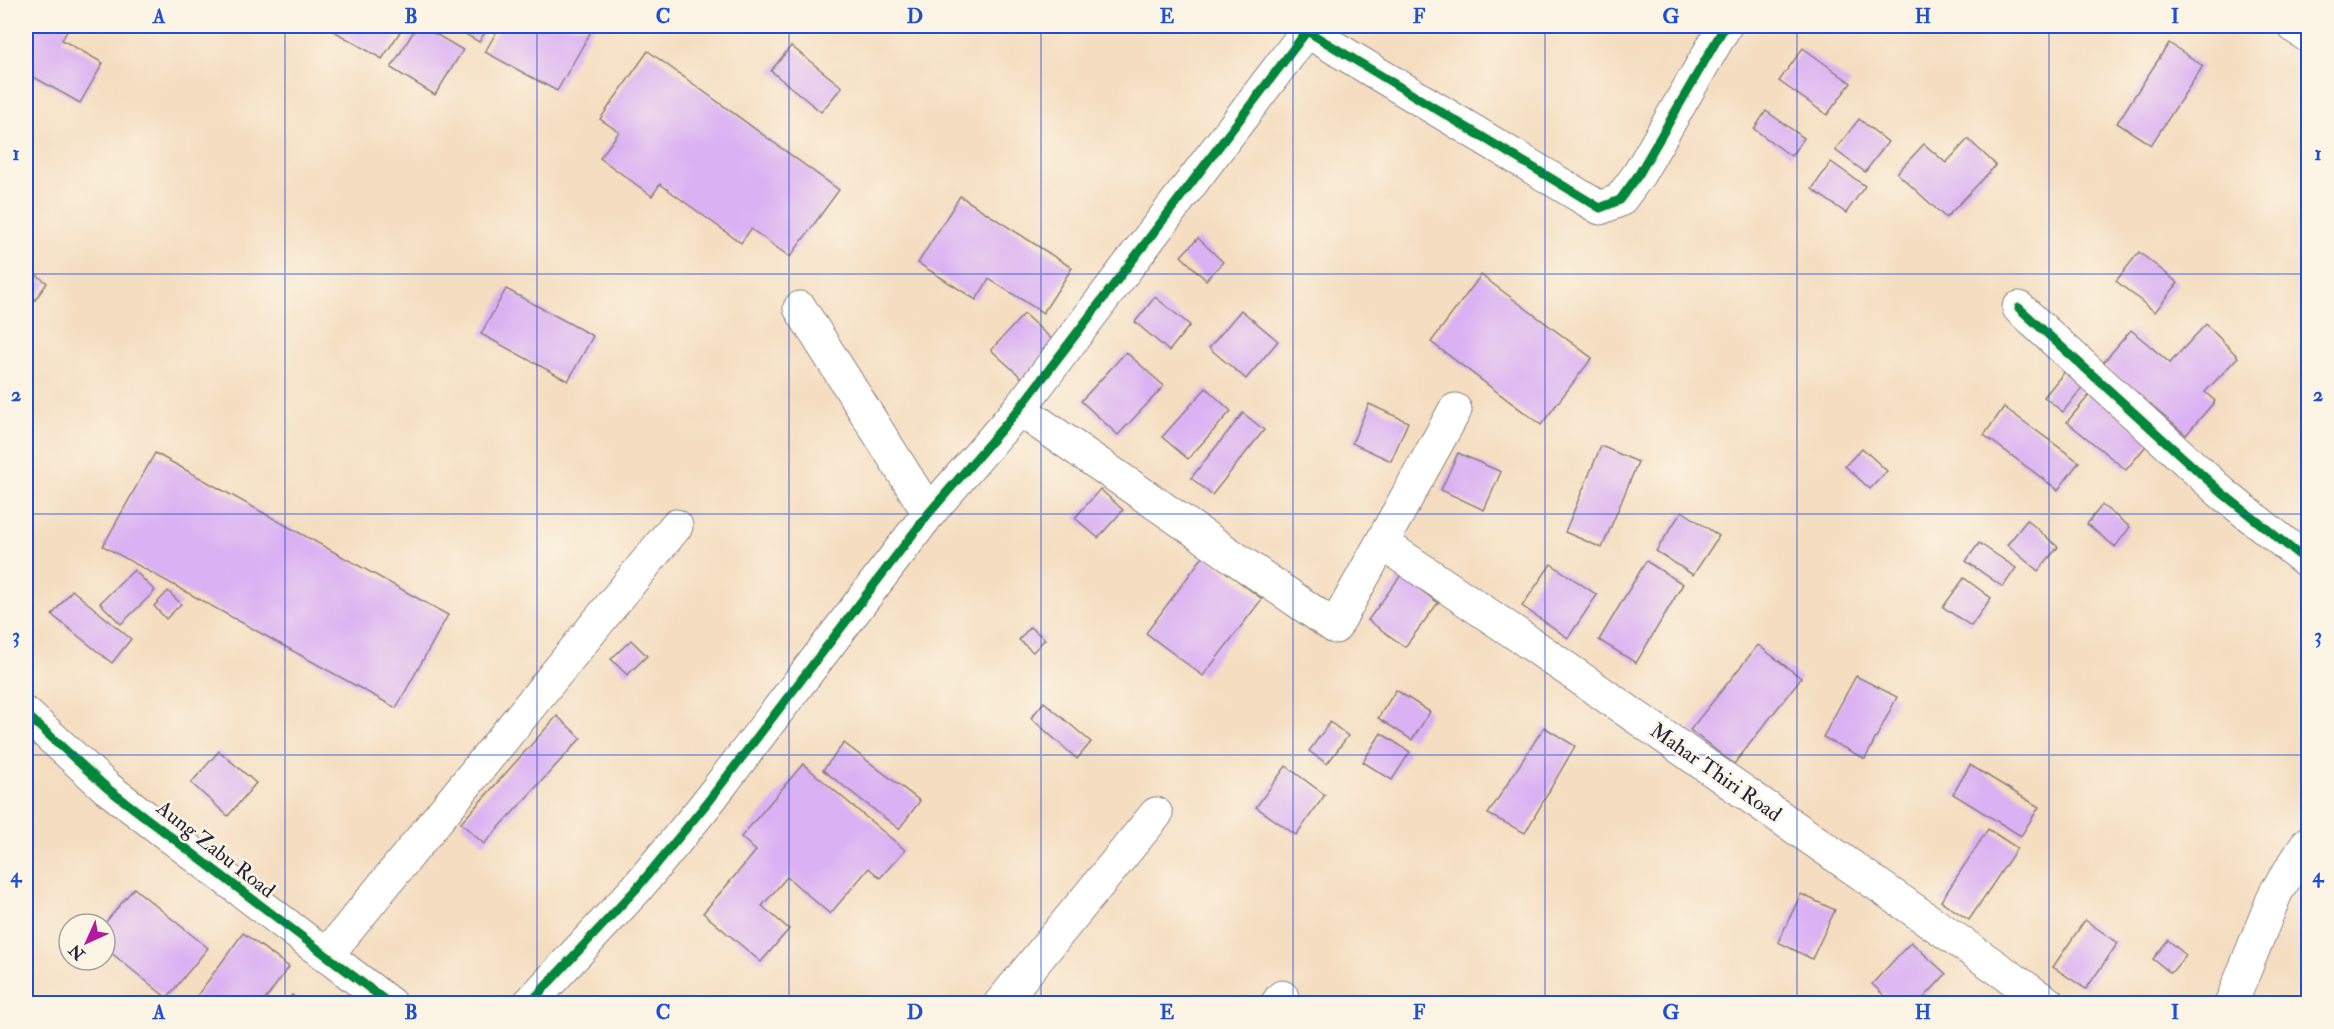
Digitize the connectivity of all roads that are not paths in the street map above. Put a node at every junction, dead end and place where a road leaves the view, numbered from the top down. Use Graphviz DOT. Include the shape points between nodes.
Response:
graph roads {
  1 [pos="1725,26"];
  2 [pos="2294,26"];
  3 [pos="1300,28"];
  4 [pos="2308,36"];
  5 [pos="800,308"];
  6 [pos="2019,308"];
  7 [pos="1019,409"];
  8 [pos="1455,410"];
  9 [pos="928,513"];
  10 [pos="676,526"];
  11 [pos="1382,543"];
  12 [pos="2308,562"];
  13 [pos="26,714"];
  14 [pos="1156,814"];
  15 [pos="2308,843"];
  16 [pos="326,956"];
  17 [pos="390,1004"];
  18 [pos="529,1004"];
  19 [pos="1000,1004"];
  20 [pos="2049,1004"];
  21 [pos="2231,1004"];
  1 -- 3 [label="street" via="1639,174 1620,200 1600,208"];
  2 -- 4 [label="street"];
  3 -- 7 [label="street"];
  5 -- 9 [label="street"];
  6 -- 12 [label="street" via="2222,493"];
  7 -- 9 [label="street"];
  7 -- 11 [label="street" via="1335,627"];
  8 -- 11 [label="street"];
  9 -- 18 [label="street" via="703,808 637,888"];
  10 -- 16 [label="street"];
  11 -- 20 [label="street, Mahar Thiri Road"];
  13 -- 16 [label="street, Aung Zabu Road" via="107,788"];
  14 -- 19 [label="street"];
  15 -- 21 [label="street" via="2276,892"];
  16 -- 17 [label="street, Aung Zabu Road"];
}
